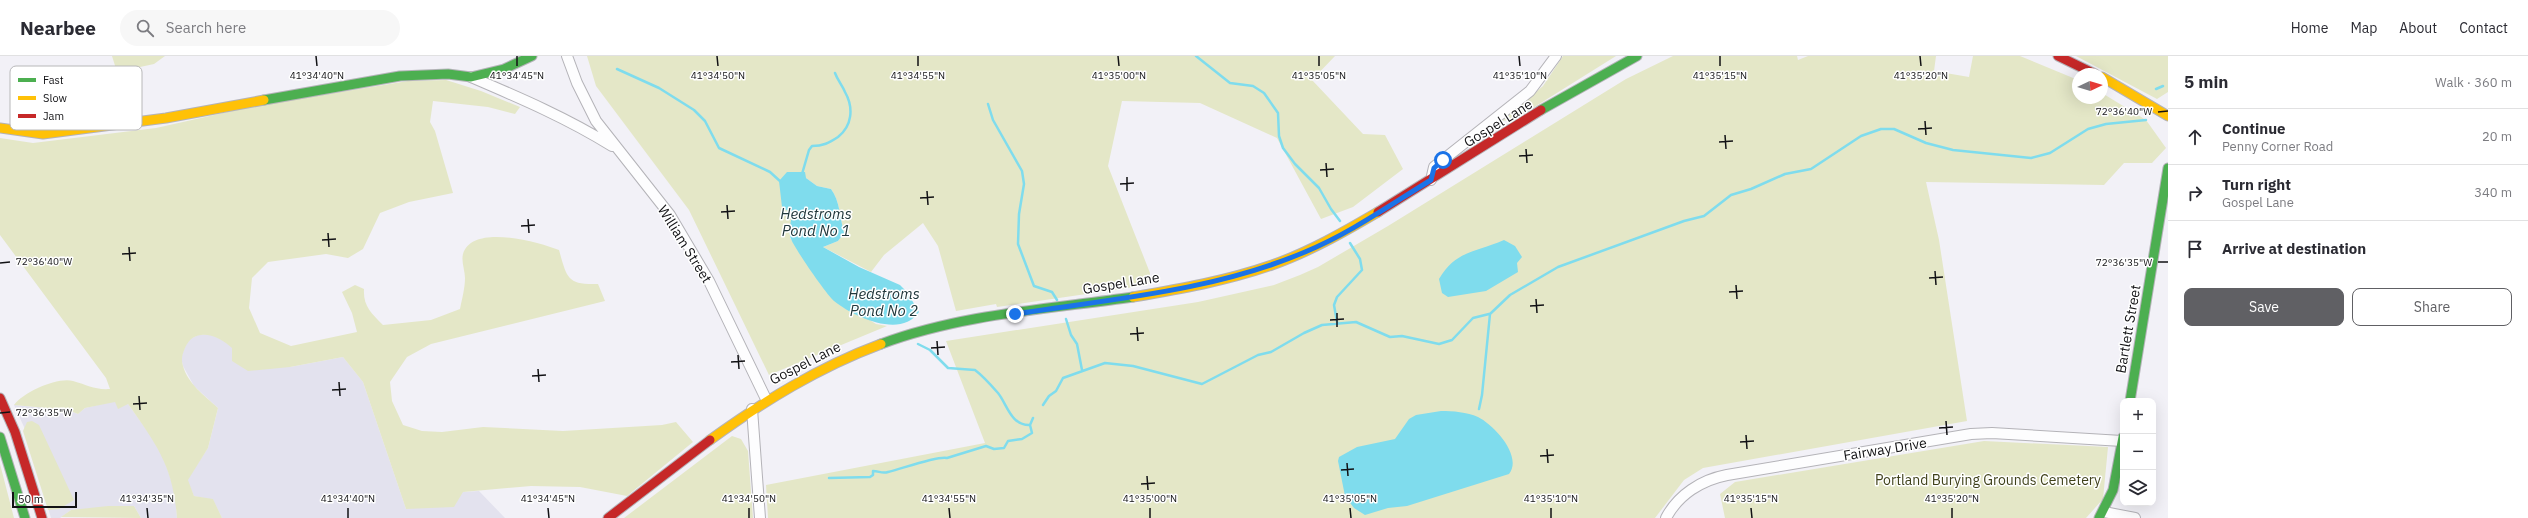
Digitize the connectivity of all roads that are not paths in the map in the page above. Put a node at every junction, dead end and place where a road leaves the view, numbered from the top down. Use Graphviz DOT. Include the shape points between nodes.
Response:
graph roads {
  1 [pos="532,56"];
  2 [pos="567,56"];
  3 [pos="1556,56"];
  4 [pos="1637,56"];
  5 [pos="2058,56"];
  6 [pos="2083,68"];
  7 [pos="471,77"];
  8 [pos="2108,81"];
  9 [pos="2168,116"];
  10 [pos="142,121"];
  11 [pos="0,128"];
  12 [pos="10,129"];
  13 [pos="14,130"];
  14 [pos="74,130"];
  15 [pos="617,149"];
  16 [pos="2168,168"];
  17 [pos="1431,180"];
  18 [pos="0,398"];
  19 [pos="2130,398"];
  20 [pos="766,400"];
  21 [pos="752,409"];
  22 [pos="0,437"];
  23 [pos="2120,439"];
  24 [pos="2120,453"];
  25 [pos="2101,515"];
  26 [pos="25,518"];
  27 [pos="42,518"];
  28 [pos="608,518"];
  29 [pos="760,518"];
  30 [pos="1666,518"];
  31 [pos="2135,518"];
  1 -- 7 [label="main road" via="504,68"];
  2 -- 15 [label="street, William Street" via="576,83 596,120"];
  3 -- 17 [label="street" via="1530,90 1434,168"];
  4 -- 17 [label="main road, Gospel Lane"];
  5 -- 6 [label="main road"];
  7 -- 10 [label="main road" via="448,74 400,76"];
  7 -- 15 [label="street" via="580,126"];
  8 -- 9 [label="main road"];
  11 -- 12 [label="main road"];
  13 -- 14 [label="main road" via="43,134"];
  15 -- 20 [label="street, William Street" via="670,215 709,282"];
  16 -- 19 [label="main road, Bartlett Street"];
  17 -- 20 [label="main road, Gospel Lane" via="1336,237 1272,265 1223,280 967,322 896,339 824,367"];
  18 -- 27 [label="main road" via="15,432"];
  20 -- 21 [label="main road, Gospel Lane"];
  21 -- 28 [label="main road, Gospel Lane"];
  21 -- 29 [label="street"];
  22 -- 26 [label="main road"];
  23 -- 30 [label="street, Fairway Drive" via="1978,434 1727,475 1713,478 1695,487 1672,507"];
  24 -- 25 [label="main road" via="2113,487"];
  25 -- 31 [label="street"];
}
